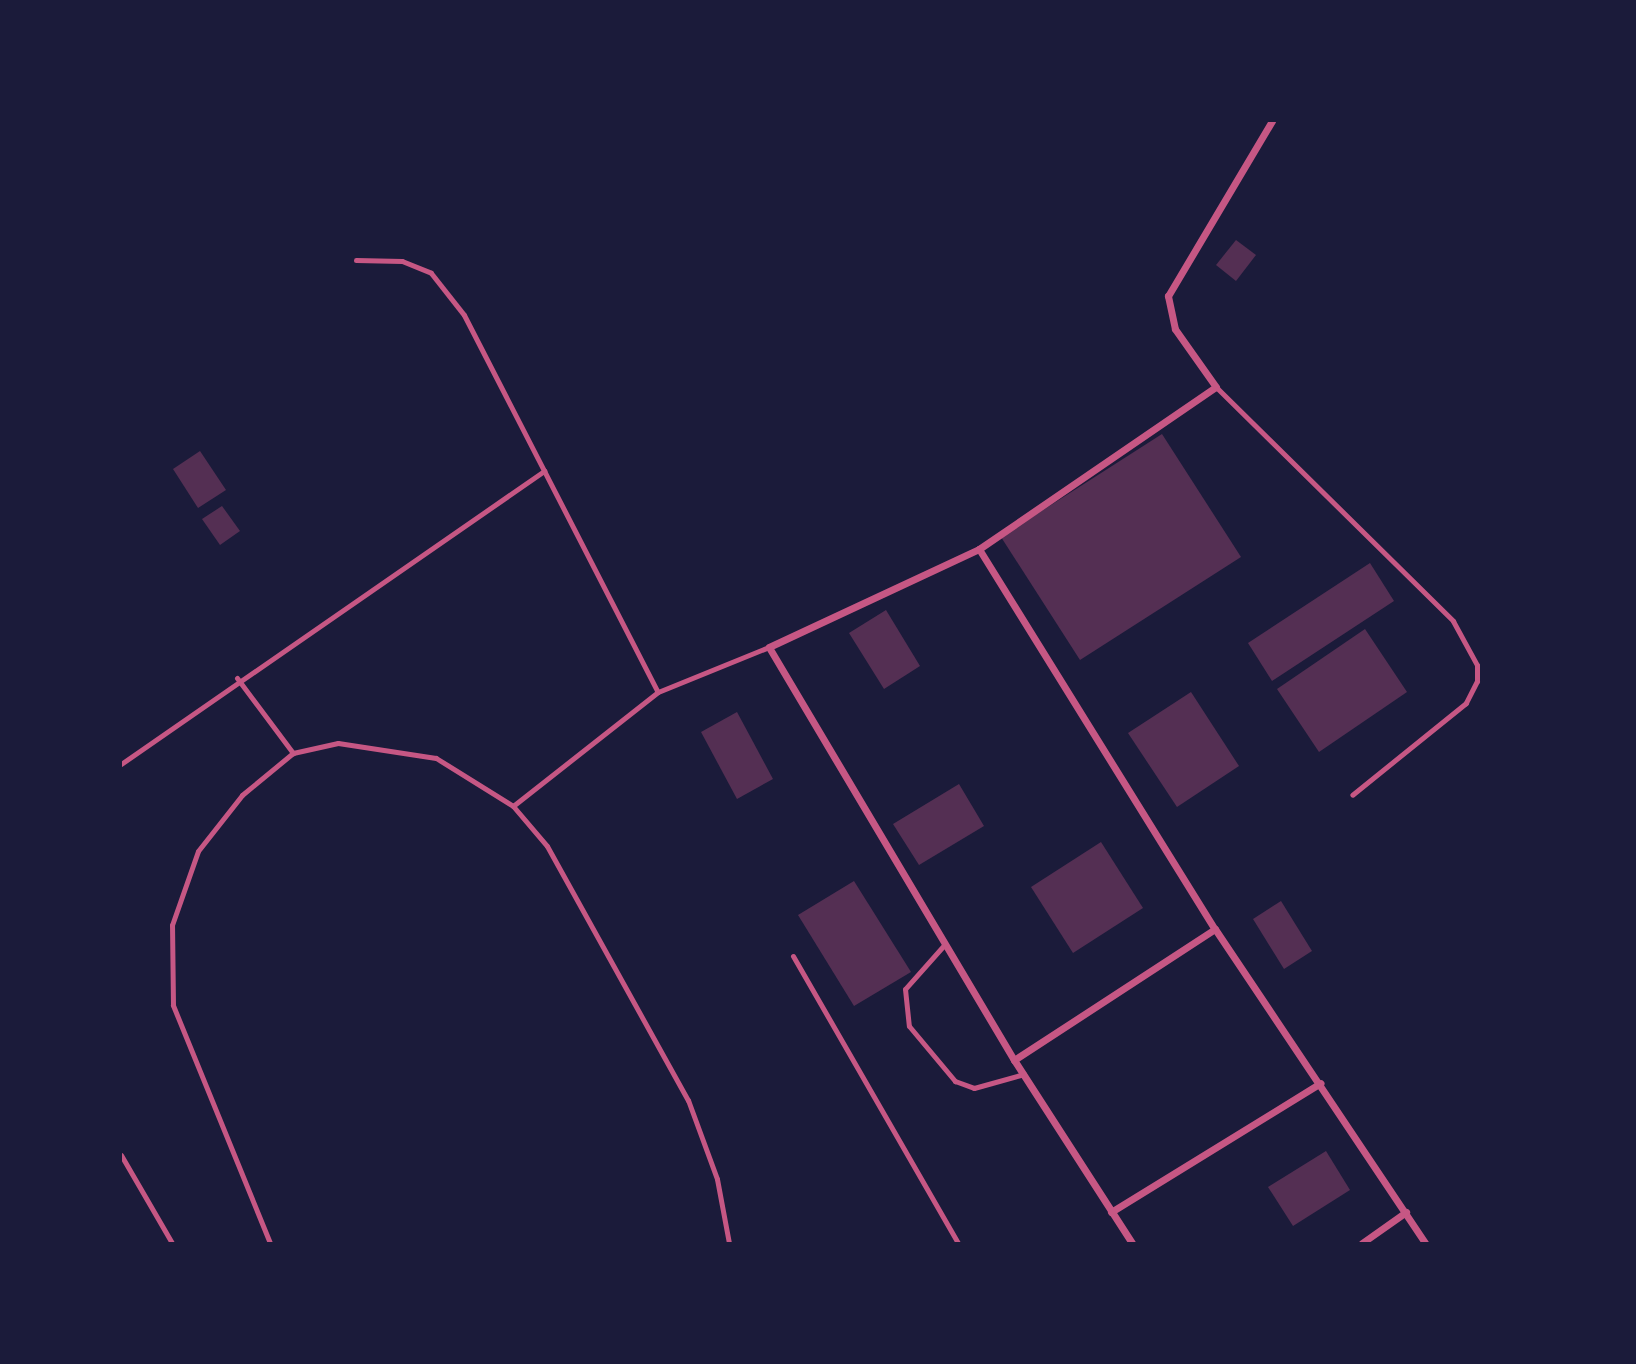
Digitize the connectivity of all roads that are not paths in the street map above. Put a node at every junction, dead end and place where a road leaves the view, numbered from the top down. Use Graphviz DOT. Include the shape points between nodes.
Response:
graph roads {
  1 [pos="1272,121"];
  2 [pos="356,260"];
  3 [pos="1216,387"];
  4 [pos="544,471"];
  5 [pos="979,549"];
  6 [pos="769,647"];
  7 [pos="237,678"];
  8 [pos="658,692"];
  9 [pos="293,753"];
  10 [pos="121,764"];
  11 [pos="1352,795"];
  12 [pos="513,806"];
  13 [pos="1215,929"];
  14 [pos="945,944"];
  15 [pos="793,956"];
  16 [pos="1014,1060"];
  17 [pos="1024,1074"];
  18 [pos="1321,1083"];
  19 [pos="121,1155"];
  20 [pos="1111,1212"];
  21 [pos="1406,1212"];
  22 [pos="172,1243"];
  23 [pos="270,1243"];
  24 [pos="729,1243"];
  25 [pos="958,1243"];
  26 [pos="1132,1243"];
  27 [pos="1362,1243"];
  28 [pos="1424,1243"];
  1 -- 3 [label="street" via="1168,296 1175,329"];
  2 -- 4 [label="lane" via="402,261 431,273 464,315"];
  3 -- 5 [label="street"];
  3 -- 11 [label="lane" via="1453,621 1477,665 1466,703"];
  4 -- 7 [label="lane"];
  4 -- 8 [label="lane"];
  5 -- 6 [label="street"];
  5 -- 13 [label="street"];
  6 -- 8 [label="lane"];
  6 -- 14 [label="street"];
  7 -- 9 [label="lane"];
  7 -- 10 [label="lane"];
  8 -- 12 [label="lane"];
  9 -- 12 [label="lane" via="338,743 436,758"];
  9 -- 23 [label="lane" via="242,795 198,852 172,925 173,1005"];
  12 -- 24 [label="lane" via="547,846 688,1100 717,1179"];
  13 -- 16 [label="street"];
  13 -- 18 [label="street"];
  14 -- 16 [label="street"];
  14 -- 17 [label="lane" via="905,989 909,1026 955,1081 974,1088"];
  15 -- 25 [label="lane"];
  16 -- 17 [label="street"];
  17 -- 20 [label="street"];
  18 -- 20 [label="street"];
  18 -- 21 [label="street"];
  19 -- 22 [label="lane"];
  20 -- 26 [label="street"];
  21 -- 27 [label="street"];
  21 -- 28 [label="street"];
}
